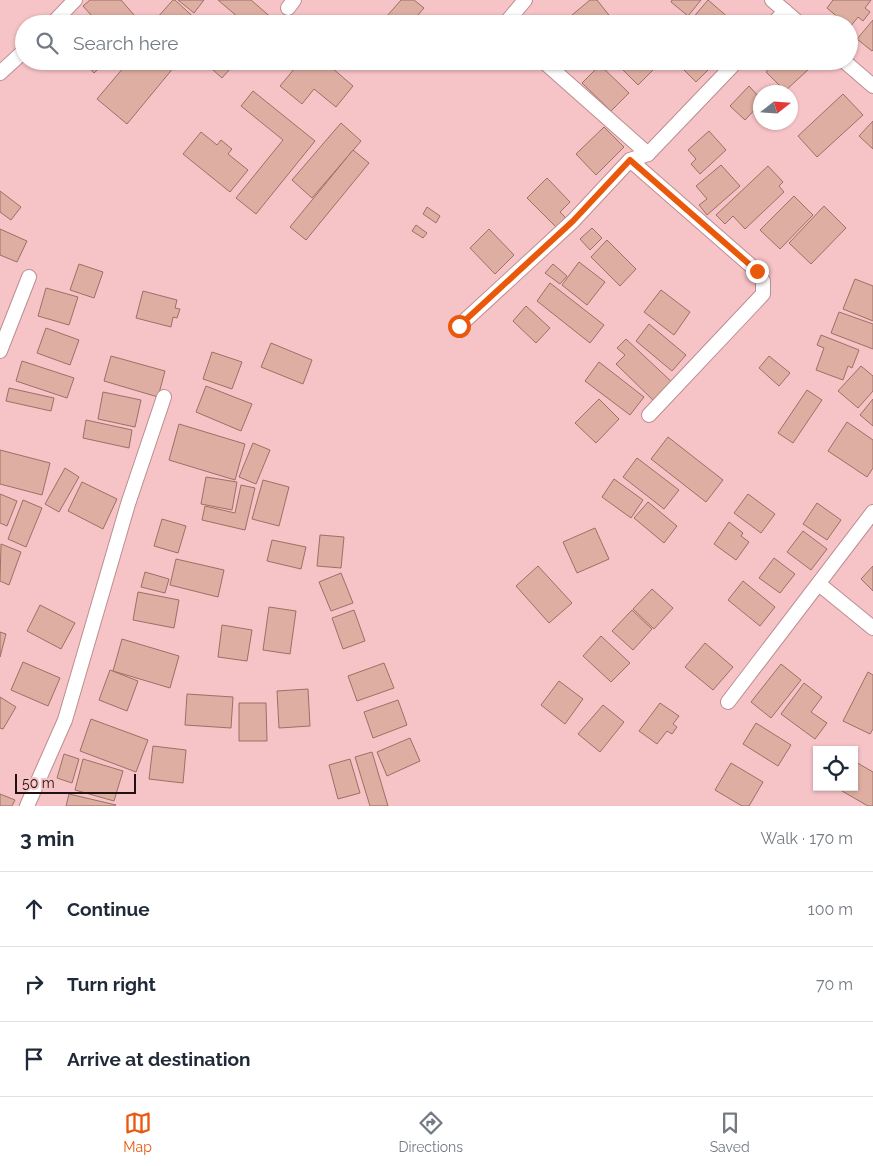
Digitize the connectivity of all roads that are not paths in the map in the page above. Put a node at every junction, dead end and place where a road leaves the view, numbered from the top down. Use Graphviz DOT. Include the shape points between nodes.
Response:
graph roads {
  1 [pos="75,0"];
  2 [pos="526,0"];
  3 [pos="772,0"];
  4 [pos="785,11"];
  5 [pos="61,15"];
  6 [pos="512,15"];
  7 [pos="781,15"];
  8 [pos="790,15"];
  9 [pos="15,59"];
  10 [pos="553,70"];
  11 [pos="728,70"];
  12 [pos="854,70"];
  13 [pos="0,73"];
  14 [pos="873,86"];
  15 [pos="648,154"];
  16 [pos="630,160"];
  17 [pos="29,276"];
  18 [pos="459,326"];
  19 [pos="0,351"];
  20 [pos="164,397"];
  21 [pos="649,415"];
  22 [pos="873,512"];
  23 [pos="819,584"];
  24 [pos="873,628"];
  25 [pos="728,702"];
  26 [pos="27,806"];
  1 -- 5 [label="street"];
  2 -- 6 [label="street"];
  3 -- 4 [label="street"];
  4 -- 7 [label="street"];
  4 -- 8 [label="street"];
  9 -- 13 [label="street"];
  10 -- 15 [label="street"];
  11 -- 15 [label="street"];
  12 -- 14 [label="street"];
  15 -- 16 [label="street"];
  16 -- 18 [label="street" via="573,221"];
  16 -- 21 [label="street" via="757,271 763,281 763,294"];
  17 -- 19 [label="street"];
  20 -- 26 [label="street" via="128,504 65,720"];
  22 -- 23 [label="street"];
  23 -- 24 [label="street"];
  23 -- 25 [label="street"];
}
